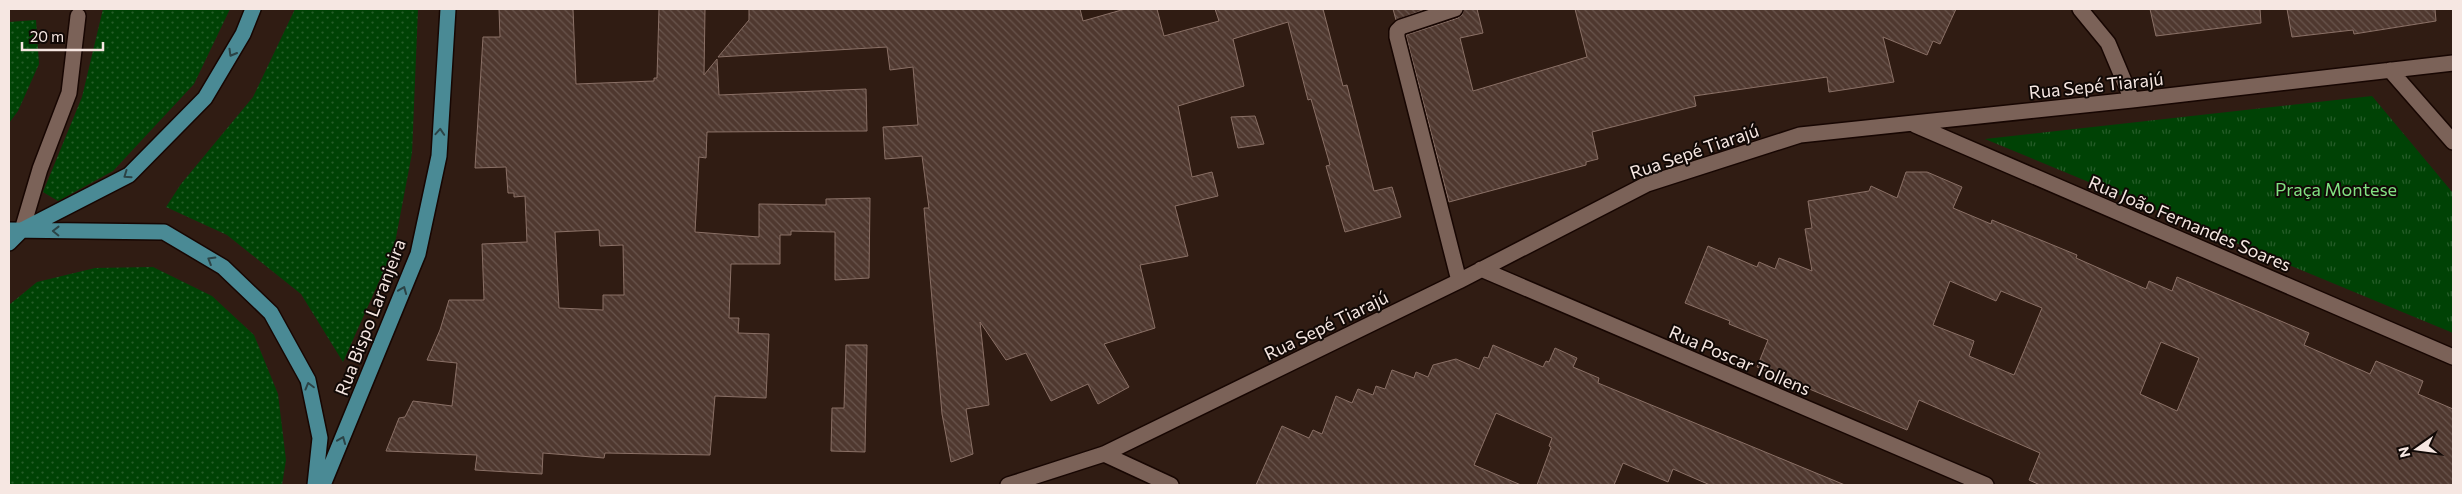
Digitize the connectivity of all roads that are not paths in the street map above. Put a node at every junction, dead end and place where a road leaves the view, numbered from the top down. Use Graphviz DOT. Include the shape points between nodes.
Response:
graph roads {
  1 [pos="253,9"];
  2 [pos="448,9"];
  3 [pos="1456,9"];
  4 [pos="2080,9"];
  5 [pos="78,16"];
  6 [pos="2453,63"];
  7 [pos="2390,70"];
  8 [pos="2132,100"];
  9 [pos="1913,124"];
  10 [pos="2453,142"];
  11 [pos="12,232"];
  12 [pos="9,243"];
  13 [pos="1480,269"];
  14 [pos="1459,281"];
  15 [pos="2453,357"];
  16 [pos="1104,454"];
  17 [pos="315,485"];
  18 [pos="323,485"];
  19 [pos="1008,485"];
  20 [pos="1171,485"];
  21 [pos="1986,485"];
  1 -- 11 [label="main road, one-way" via="243,34 205,98 129,175"];
  18 -- 2 [label="main road, Rua Bispo Laranjeira, one-way" via="418,254 439,156"];
  3 -- 14 [label="street" via="1402,27 1397,31 1397,37"];
  4 -- 8 [label="street" via="2108,43"];
  5 -- 11 [label="street" via="69,93"];
  6 -- 7 [label="street, Rua Sepé Tiarajú"];
  7 -- 8 [label="street, Rua Sepé Tiarajú"];
  7 -- 10 [label="street"];
  8 -- 9 [label="street, Rua Sepé Tiarajú"];
  9 -- 13 [label="street, Rua Sepé Tiarajú" via="1800,135 1647,184"];
  9 -- 15 [label="street, Rua João Fernandes Soares"];
  11 -- 12 [label="main road"];
  17 -- 11 [label="main road, one-way" via="320,438 308,380 271,313 223,267 164,232"];
  13 -- 14 [label="street, Rua Sepé Tiarajú"];
  13 -- 21 [label="street, Rua Poscar Tollens"];
  14 -- 16 [label="street, Rua Sepé Tiarajú"];
  16 -- 19 [label="street, Rua Sepé Tiarajú"];
  16 -- 20 [label="street"];
}
